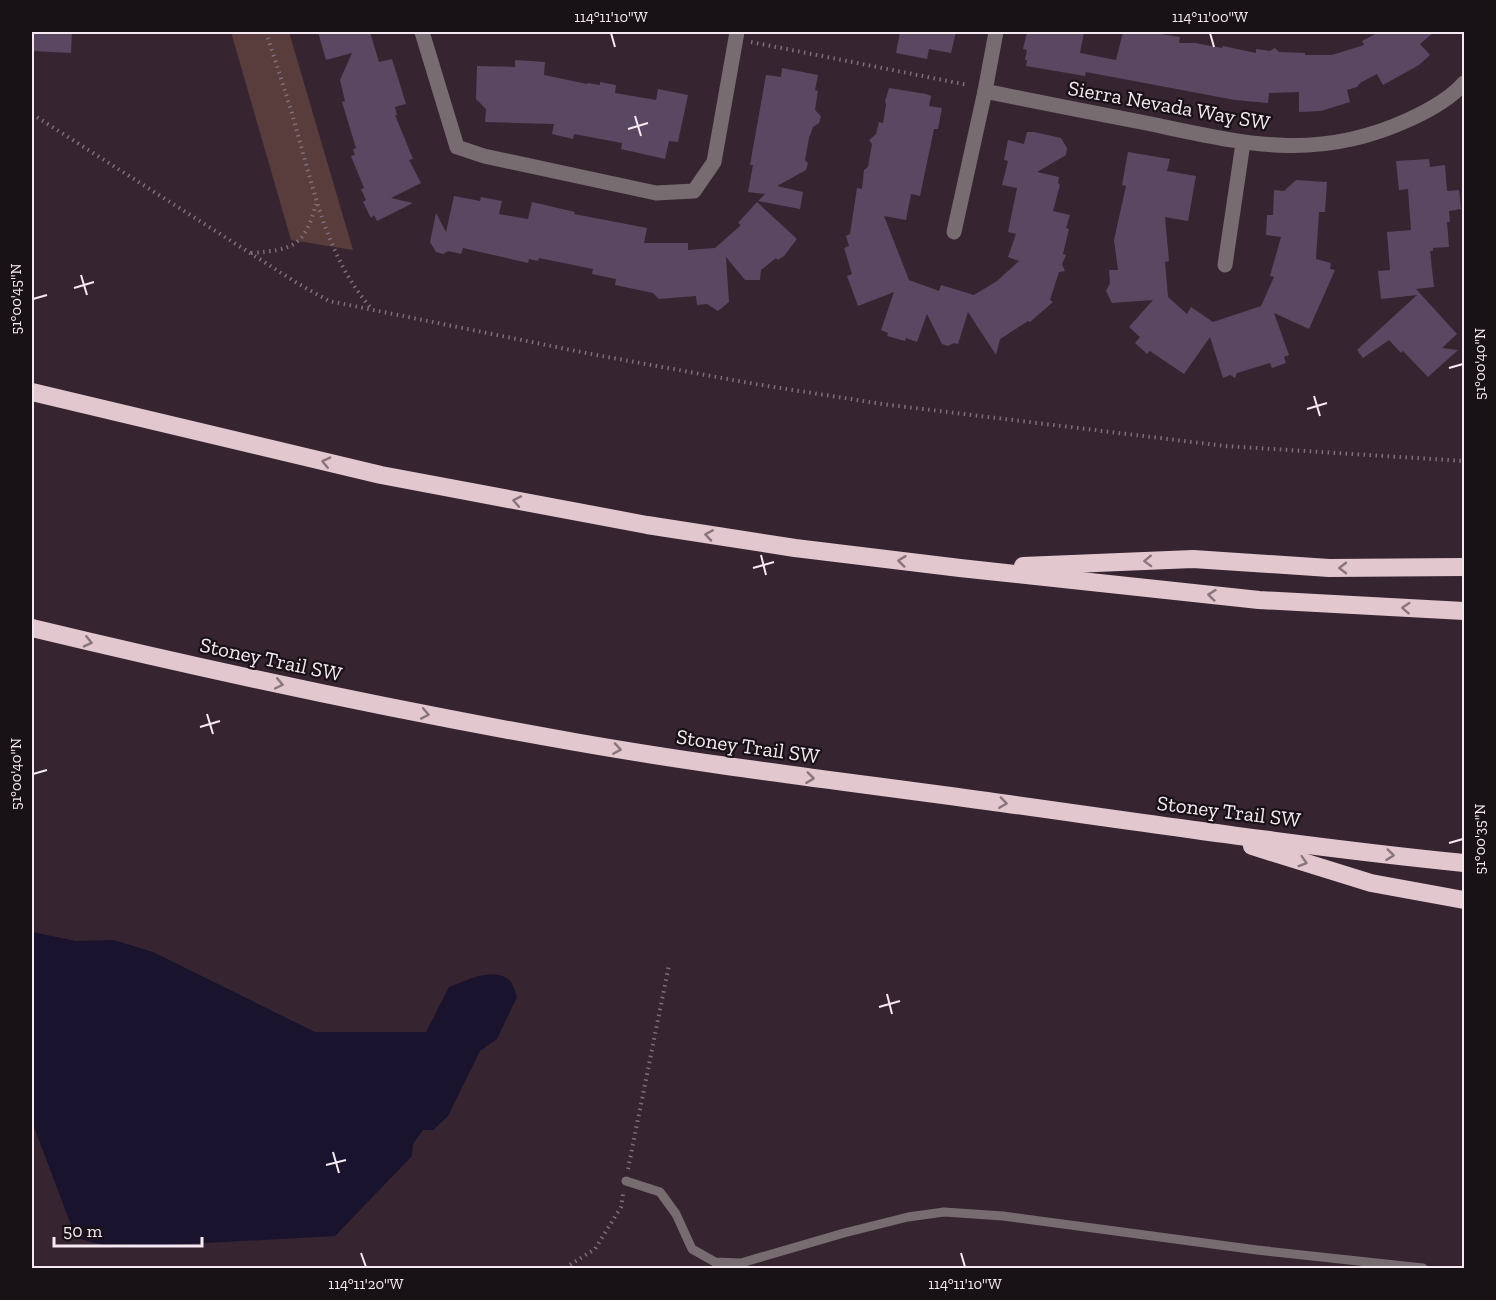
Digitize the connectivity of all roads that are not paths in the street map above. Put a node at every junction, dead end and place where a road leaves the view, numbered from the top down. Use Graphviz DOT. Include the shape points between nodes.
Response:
graph roads {
  1 [pos="422,32"];
  2 [pos="996,32"];
  3 [pos="736,35"];
  4 [pos="986,91"];
  5 [pos="1463,91"];
  6 [pos="1243,142"];
  7 [pos="954,232"];
  8 [pos="1225,265"];
  9 [pos="32,392"];
  10 [pos="1464,567"];
  11 [pos="960,568"];
  12 [pos="1464,611"];
  13 [pos="32,628"];
  14 [pos="1207,832"];
  15 [pos="1464,863"];
  16 [pos="1464,900"];
  17 [pos="626,1181"];
  18 [pos="1423,1269"];
  1 -- 3 [label="street" via="457,147 656,193 694,191 714,162"];
  2 -- 4 [label="street"];
  4 -- 6 [label="street, Sierra Nevada Way SW"];
  4 -- 7 [label="street"];
  5 -- 6 [label="street, Sierra Nevada Way SW" via="1411,119 1350,140 1297,146"];
  6 -- 8 [label="street"];
  11 -- 9 [label="highway, one-way" via="646,525 381,475"];
  10 -- 11 [label="highway, one-way" via="1329,568 1193,559"];
  12 -- 11 [label="highway, one-way" via="1259,600"];
  13 -- 14 [label="highway, Stoney Trail SW, one-way" via="368,703 574,742"];
  14 -- 15 [label="highway, Stoney Trail SW, one-way"];
  14 -- 16 [label="highway, one-way" via="1371,883"];
  17 -- 18 [label="lane" via="660,1191 692,1249 715,1262 741,1263 844,1233 944,1212"];
}
